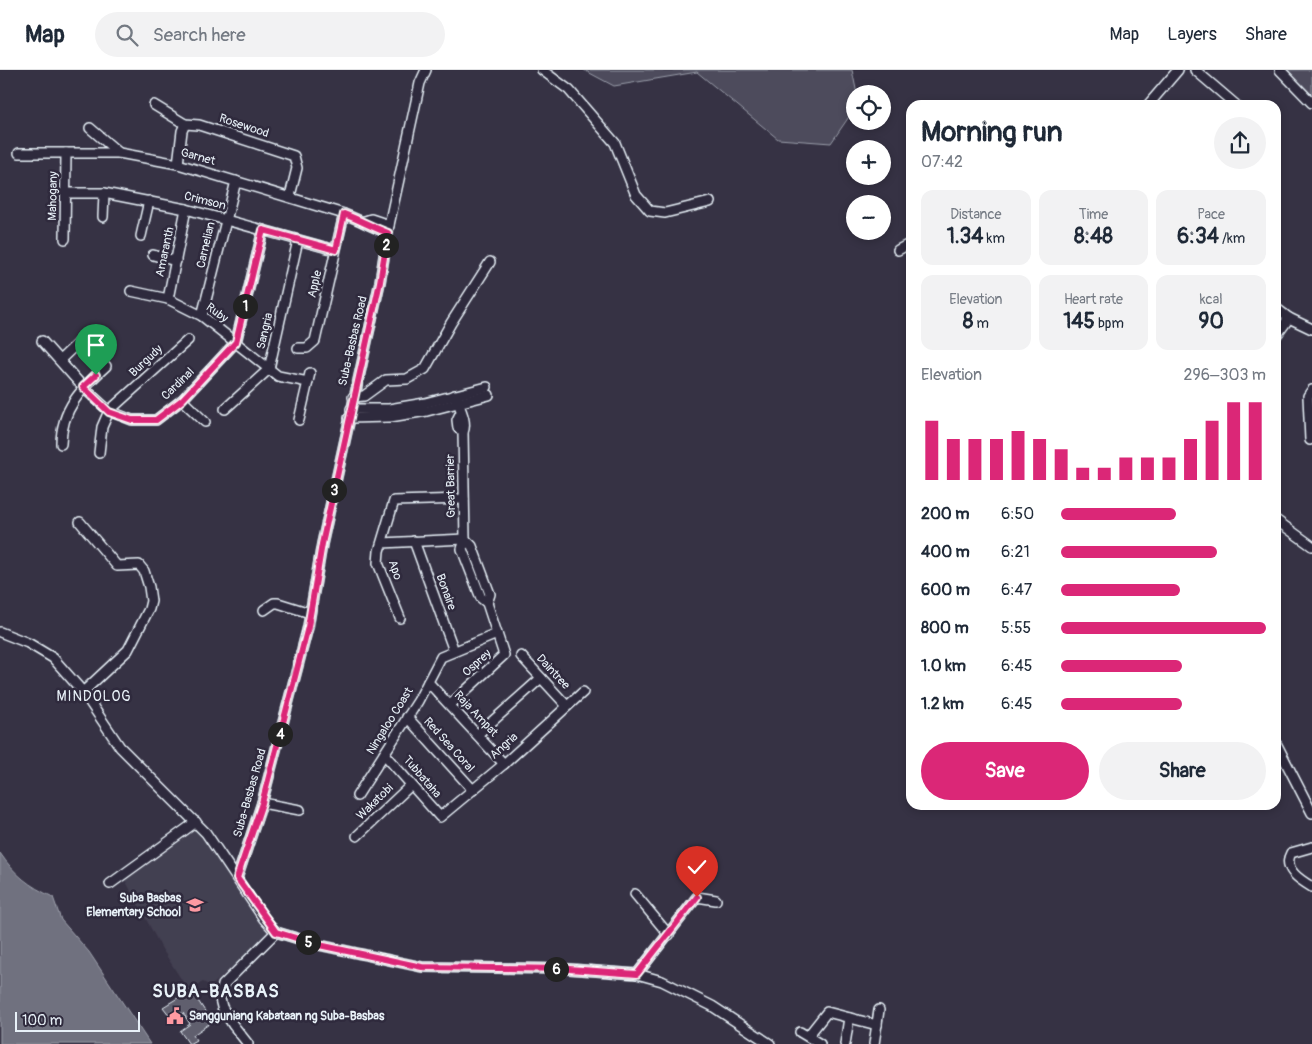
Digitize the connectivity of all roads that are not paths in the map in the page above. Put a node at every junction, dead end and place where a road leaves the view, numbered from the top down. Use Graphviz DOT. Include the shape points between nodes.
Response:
graph roads {
  1 [pos="426,70"];
  2 [pos="542,70"];
  3 [pos="1178,70"];
  4 [pos="1195,70"];
  5 [pos="1280,70"];
  6 [pos="1154,100"];
  7 [pos="1230,100"];
  8 [pos="1312,103"];
  9 [pos="154,105"];
  10 [pos="185,124"];
  11 [pos="90,128"];
  12 [pos="19,153"];
  13 [pos="66,153"];
  14 [pos="119,153"];
  15 [pos="178,164"];
  16 [pos="236,181"];
  17 [pos="66,193"];
  18 [pos="104,193"];
  19 [pos="290,196"];
  20 [pos="149,201"];
  21 [pos="710,202"];
  22 [pos="186,209"];
  23 [pos="344,214"];
  24 [pos="103,217"];
  25 [pos="226,219"];
  26 [pos="389,229"];
  27 [pos="263,230"];
  28 [pos="141,236"];
  29 [pos="65,239"];
  30 [pos="298,240"];
  31 [pos="906,246"];
  32 [pos="336,250"];
  33 [pos="898,250"];
  34 [pos="153,255"];
  35 [pos="176,261"];
  36 [pos="490,262"];
  37 [pos="131,291"];
  38 [pos="168,299"];
  39 [pos="1281,312"];
  40 [pos="202,316"];
  41 [pos="1289,318"];
  42 [pos="1281,329"];
  43 [pos="1312,329"];
  44 [pos="86,335"];
  45 [pos="188,340"];
  46 [pos="42,342"];
  47 [pos="236,342"];
  48 [pos="298,348"];
  49 [pos="60,360"];
  50 [pos="106,366"];
  51 [pos="269,369"];
  52 [pos="83,387"];
  53 [pos="1312,390"];
  54 [pos="488,391"];
  55 [pos="353,397"];
  56 [pos="457,399"];
  57 [pos="182,400"];
  58 [pos="225,409"];
  59 [pos="109,412"];
  60 [pos="350,413"];
  61 [pos="299,420"];
  62 [pos="205,422"];
  63 [pos="1310,440"];
  64 [pos="61,444"];
  65 [pos="99,453"];
  66 [pos="464,499"];
  67 [pos="80,522"];
  68 [pos="1281,524"];
  69 [pos="465,539"];
  70 [pos="414,541"];
  71 [pos="382,543"];
  72 [pos="1312,546"];
  73 [pos="264,610"];
  74 [pos="310,613"];
  75 [pos="400,618"];
  76 [pos="0,632"];
  77 [pos="497,634"];
  78 [pos="454,651"];
  79 [pos="521,656"];
  80 [pos="541,678"];
  81 [pos="428,682"];
  82 [pos="83,692"];
  83 [pos="583,692"];
  84 [pos="450,704"];
  85 [pos="567,706"];
  86 [pos="407,717"];
  87 [pos="478,734"];
  88 [pos="1281,753"];
  89 [pos="384,754"];
  90 [pos="504,764"];
  91 [pos="411,785"];
  92 [pos="473,790"];
  93 [pos="357,796"];
  94 [pos="262,803"];
  95 [pos="300,810"];
  96 [pos="1312,813"];
  97 [pos="440,817"];
  98 [pos="196,822"];
  99 [pos="357,836"];
  100 [pos="1312,847"];
  101 [pos="237,878"];
  102 [pos="110,884"];
  103 [pos="1312,887"];
  104 [pos="634,894"];
  105 [pos="716,900"];
  106 [pos="276,932"];
  107 [pos="669,935"];
  108 [pos="637,974"];
  109 [pos="879,1010"];
  110 [pos="850,1018"];
  111 [pos="877,1025"];
  112 [pos="248,1044"];
  113 [pos="770,1044"];
  114 [pos="820,1044"];
  115 [pos="845,1044"];
  116 [pos="874,1044"];
  1 -- 26 [label="street, Suba-Basbas Road" via="420,83"];
  2 -- 21 [label="street" via="569,90 615,143 636,195 650,212 665,213"];
  3 -- 6 [label="street"];
  4 -- 7 [label="street"];
  5 -- 8 [label="street"];
  9 -- 10 [label="street"];
  10 -- 15 [label="street"];
  10 -- 19 [label="street, Rosewood" via="199,125 294,156 297,168"];
  11 -- 14 [label="street"];
  12 -- 13 [label="street, Garnet"];
  13 -- 14 [label="street, Garnet"];
  13 -- 17 [label="street, Mahogany"];
  14 -- 15 [label="street, Garnet"];
  15 -- 16 [label="street, Garnet"];
  16 -- 19 [label="street, Garnet"];
  16 -- 25 [label="street, Carnelian"];
  17 -- 18 [label="street, Crimson"];
  17 -- 29 [label="street, Mahogany"];
  18 -- 20 [label="street, Crimson"];
  18 -- 24 [label="street"];
  19 -- 23 [label="street, Garnet"];
  20 -- 22 [label="street, Crimson"];
  20 -- 28 [label="street"];
  22 -- 25 [label="street, Crimson"];
  22 -- 35 [label="street, Amaranth"];
  23 -- 26 [label="street, Garnet" via="365,221 369,226"];
  23 -- 32 [label="street, Apple"];
  25 -- 27 [label="street, Crimson"];
  25 -- 40 [label="street, Carnelian"];
  26 -- 55 [label="street, Suba-Basbas Road"];
  27 -- 30 [label="street, Crimson"];
  27 -- 47 [label="street, Cardinal"];
  30 -- 32 [label="street, Crimson"];
  30 -- 51 [label="street, Sangria"];
  31 -- 33 [label="street"];
  32 -- 48 [label="street, Apple" via="315,341 307,348"];
  34 -- 35 [label="street"];
  35 -- 38 [label="street, Amaranth"];
  36 -- 55 [label="street" via="425,370 406,379 386,380 364,396"];
  37 -- 38 [label="street, Ruby"];
  38 -- 40 [label="street, Ruby"];
  39 -- 41 [label="street"];
  40 -- 47 [label="street, Ruby"];
  41 -- 42 [label="street"];
  41 -- 43 [label="street"];
  44 -- 49 [label="street"];
  45 -- 59 [label="street, Burgudy"];
  46 -- 49 [label="street, Cardinal"];
  47 -- 51 [label="street, Ruby"];
  47 -- 57 [label="street, Cardinal"];
  49 -- 52 [label="street, Cardinal"];
  50 -- 52 [label="street"];
  51 -- 58 [label="street, Sangria"];
  51 -- 61 [label="street, Ruby" via="278,376 309,378"];
  52 -- 59 [label="street, Cardinal"];
  52 -- 64 [label="street" via="69,408"];
  53 -- 63 [label="street" via="1308,396"];
  54 -- 56 [label="street"];
  55 -- 60 [label="street, Suba-Basbas Road"];
  56 -- 60 [label="street" via="427,411 390,417"];
  56 -- 66 [label="street, Great Barrier" via="458,428 463,432"];
  57 -- 59 [label="street, Cardinal" via="156,420 132,420"];
  57 -- 62 [label="street"];
  59 -- 65 [label="street, Burgudy" via="102,427"];
  60 -- 74 [label="street, Suba-Basbas Road"];
  66 -- 69 [label="street, Great Barrier"];
  66 -- 71 [label="street, Apo" via="394,501"];
  67 -- 82 [label="street" via="117,566 139,565 144,571 151,601 128,650"];
  68 -- 72 [label="street"];
  69 -- 70 [label="street"];
  69 -- 77 [label="street, Great Barrier" via="462,549 481,598 487,602"];
  70 -- 71 [label="street"];
  70 -- 78 [label="street, Bonaire"];
  71 -- 75 [label="street, Apo" via="378,562"];
  73 -- 74 [label="street" via="278,603"];
  74 -- 94 [label="street, Suba-Basbas Road"];
  76 -- 82 [label="street" via="53,658"];
  77 -- 78 [label="street"];
  77 -- 84 [label="street, Osprey" via="504,656"];
  78 -- 81 [label="street, Ningaloo Coast" via="441,657"];
  79 -- 80 [label="street, Daintree"];
  80 -- 85 [label="street, Daintree"];
  80 -- 87 [label="street"];
  81 -- 84 [label="street, Raja Ampat"];
  81 -- 86 [label="street, Ningaloo Coast"];
  82 -- 98 [label="street" via="120,747"];
  83 -- 85 [label="street, Angria"];
  84 -- 87 [label="street, Raja Ampat"];
  85 -- 90 [label="street, Angria"];
  86 -- 89 [label="street, Ningaloo Coast"];
  86 -- 92 [label="street, Red Sea Coral"];
  87 -- 90 [label="street, Raja Ampat"];
  88 -- 96 [label="street"];
  89 -- 91 [label="street, Tubbataha"];
  89 -- 93 [label="street, Ningaloo Coast"];
  90 -- 92 [label="street, Angria"];
  91 -- 97 [label="street, Tubbataha"];
  91 -- 99 [label="street, Wakatobi"];
  92 -- 97 [label="street, Angria"];
  94 -- 95 [label="street"];
  94 -- 101 [label="street, Suba-Basbas Road"];
  98 -- 101 [label="street"];
  98 -- 102 [label="street"];
  100 -- 103 [label="street" via="1291,853 1289,864 1299,880"];
  101 -- 106 [label="street"];
  104 -- 107 [label="street"];
  105 -- 107 [label="street" via="697,897"];
  106 -- 108 [label="street" via="319,945 422,967 569,969"];
  106 -- 112 [label="street" via="223,985 222,1007"];
  107 -- 108 [label="street"];
  108 -- 113 [label="street" via="662,981 712,1006"];
  109 -- 111 [label="street"];
  110 -- 111 [label="street"];
  110 -- 114 [label="street" via="827,1012 804,1034"];
  110 -- 115 [label="street"];
  111 -- 116 [label="street"];
}
